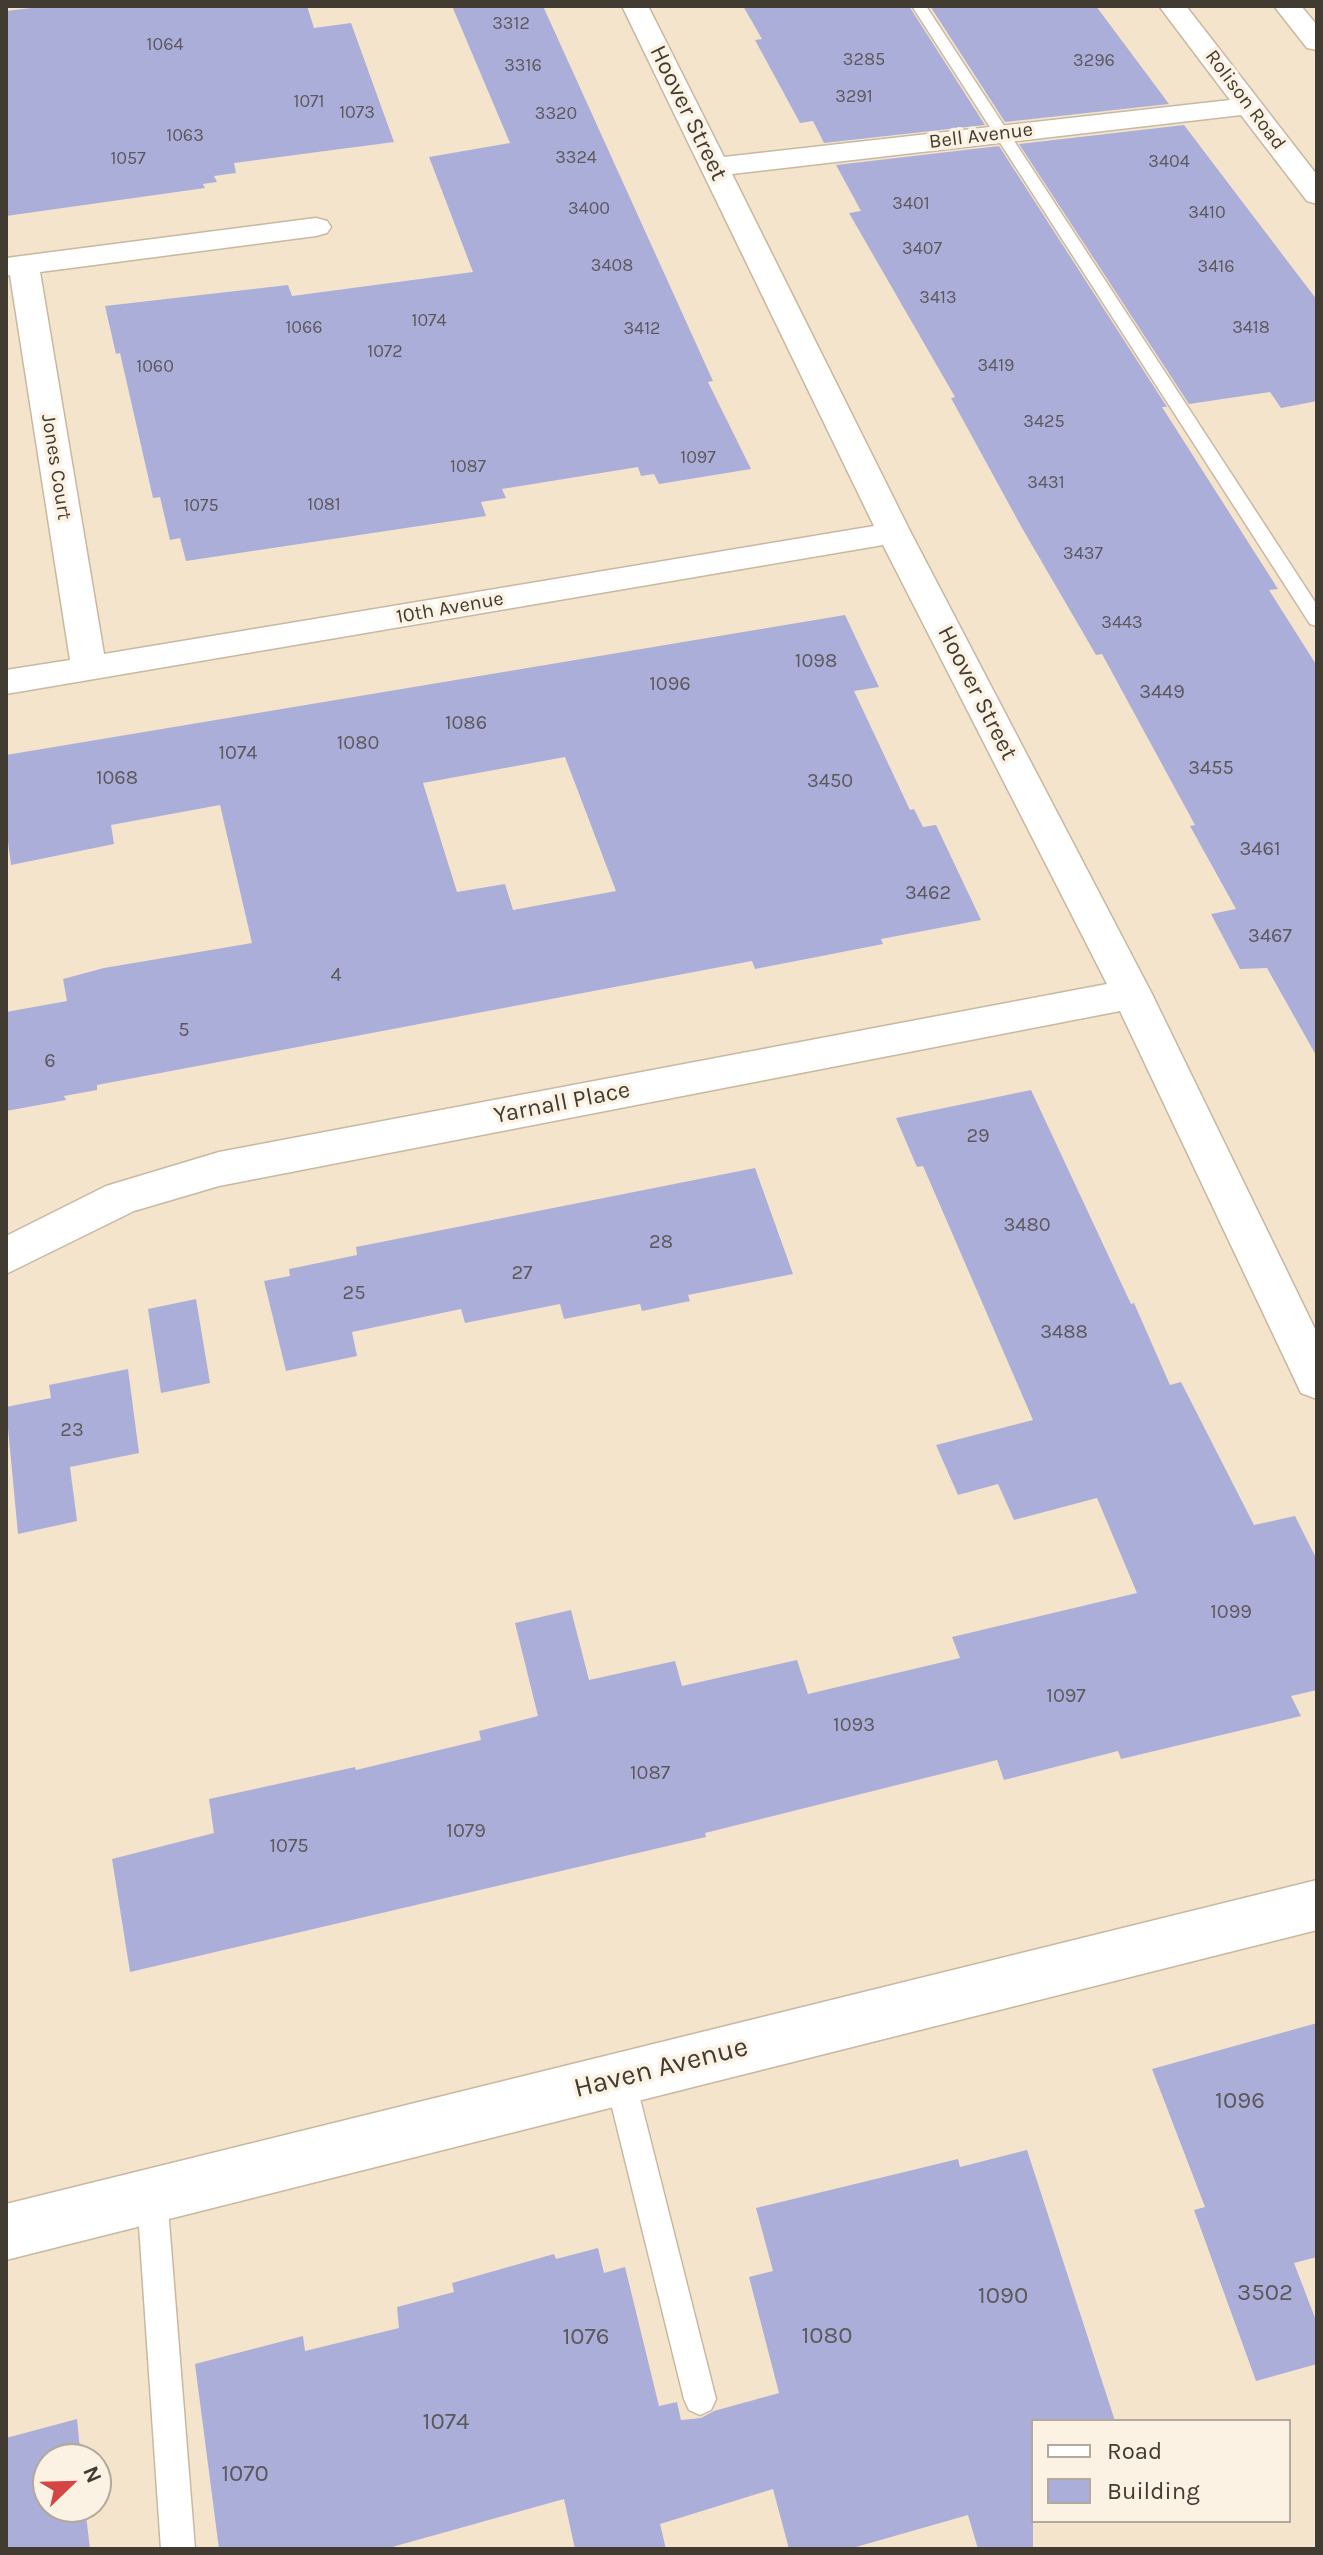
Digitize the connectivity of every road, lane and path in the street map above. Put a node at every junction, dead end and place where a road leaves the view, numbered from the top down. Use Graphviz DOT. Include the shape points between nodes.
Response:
graph roads {
  1 [pos="635,6"];
  2 [pos="919,6"];
  3 [pos="1172,6"];
  4 [pos="1287,6"];
  5 [pos="1317,42"];
  6 [pos="1249,106"];
  7 [pos="1000,134"];
  8 [pos="714,167"];
  9 [pos="1317,195"];
  10 [pos="316,227"];
  11 [pos="15,266"];
  12 [pos="894,533"];
  13 [pos="1317,620"];
  14 [pos="89,670"];
  15 [pos="6,682"];
  16 [pos="1132,994"];
  17 [pos="6,1256"];
  18 [pos="1317,1380"];
  19 [pos="1317,1905"];
  20 [pos="620,2079"];
  21 [pos="152,2196"];
  22 [pos="6,2232"];
  23 [pos="700,2399"];
  24 [pos="178,2549"];
  1 -- 8 [label="main road, Hoover Street"];
  2 -- 7 [label="lane"];
  3 -- 6 [label="main road, Rolison Road"];
  4 -- 5 [label="main road"];
  6 -- 7 [label="main road, Bell Avenue"];
  6 -- 9 [label="main road, Rolison Road"];
  7 -- 8 [label="main road, Bell Avenue"];
  7 -- 13 [label="lane"];
  8 -- 12 [label="main road, Hoover Street"];
  10 -- 11 [label="main road, Jones Court"];
  11 -- 14 [label="main road, Jones Court"];
  12 -- 14 [label="main road, 10th Avenue"];
  12 -- 16 [label="main road, Hoover Street"];
  14 -- 15 [label="main road, 10th Avenue"];
  16 -- 17 [label="main road, Yarnall Place" via="219,1169 121,1198"];
  16 -- 18 [label="main road, Hoover Street"];
  19 -- 20 [label="main road, Haven Avenue"];
  20 -- 21 [label="main road, Haven Avenue"];
  20 -- 23 [label="lane"];
  21 -- 22 [label="main road, Haven Avenue"];
  21 -- 24 [label="lane"];
}
